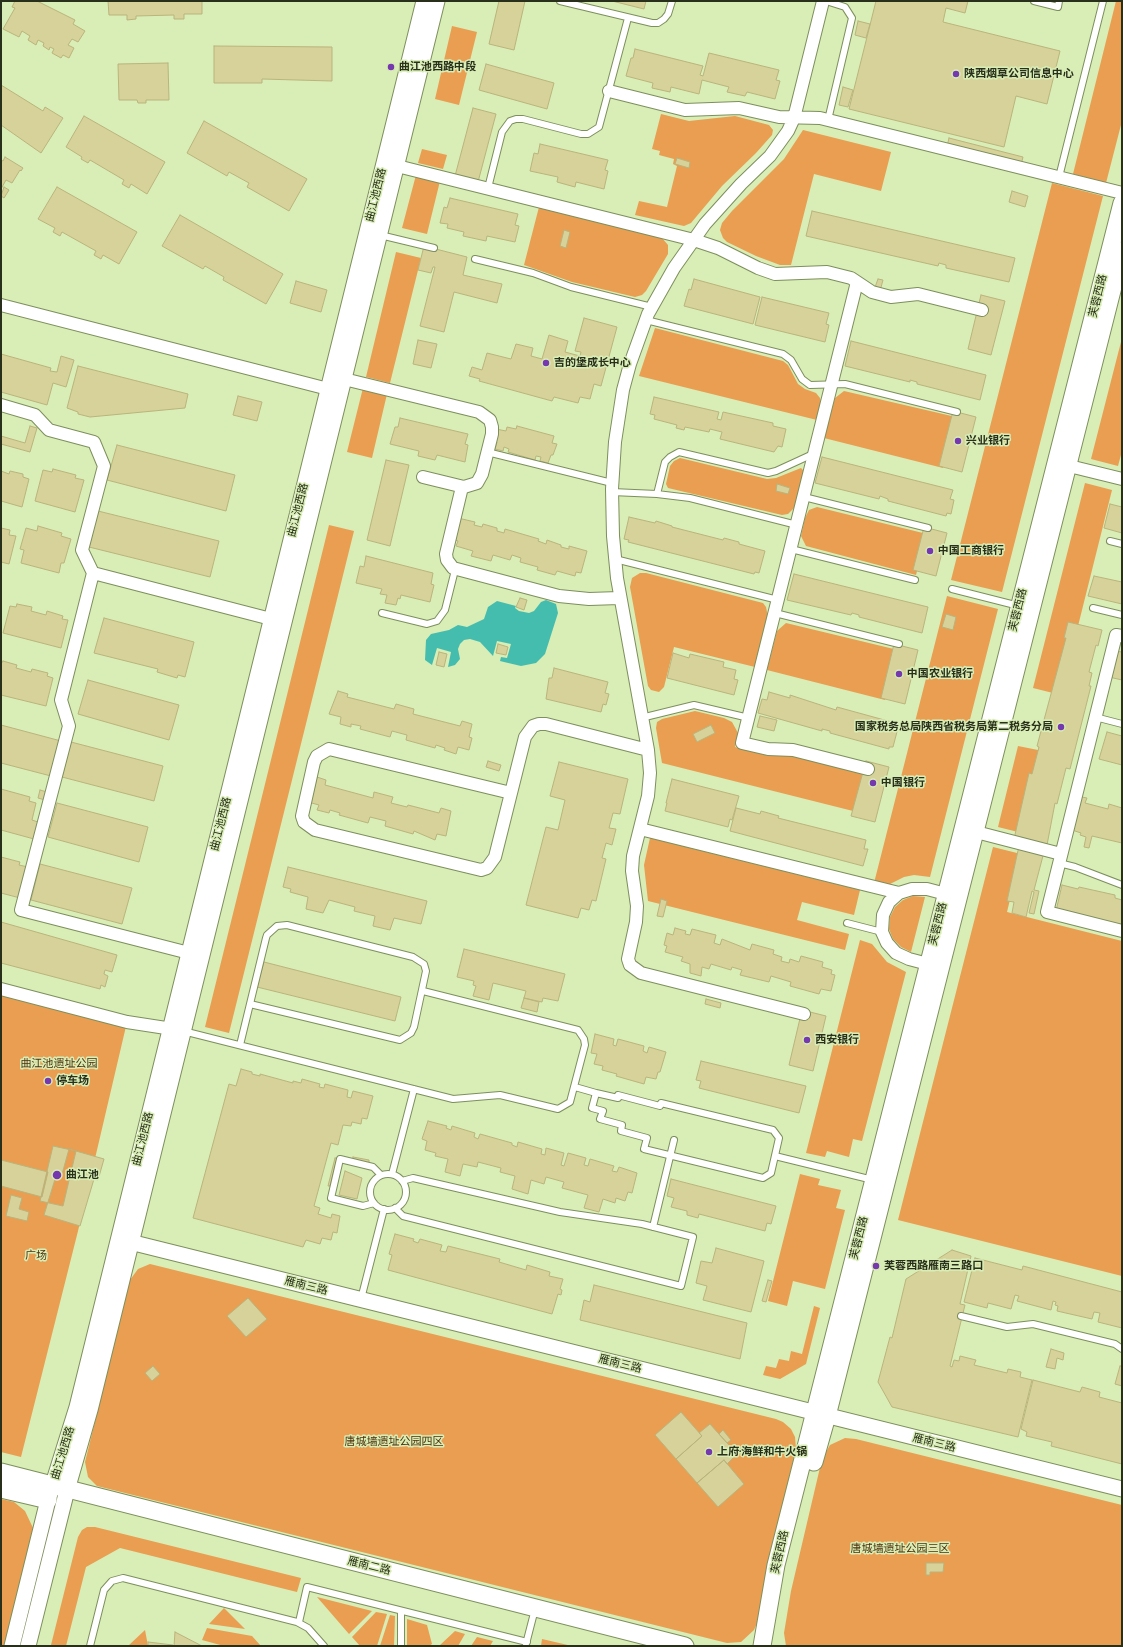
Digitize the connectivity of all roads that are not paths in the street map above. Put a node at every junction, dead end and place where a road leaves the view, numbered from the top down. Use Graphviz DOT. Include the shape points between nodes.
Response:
graph roads {
  1 [pos="424,1"];
  2 [pos="437,1"];
  3 [pos="560,1"];
  4 [pos="672,1"];
  5 [pos="824,1"];
  6 [pos="1034,1"];
  7 [pos="1059,1"];
  8 [pos="1103,1"];
  9 [pos="628,18"];
  10 [pos="609,92"];
  11 [pos="794,118"];
  12 [pos="828,120"];
  13 [pos="397,166"];
  14 [pos="1059,177"];
  15 [pos="488,188"];
  16 [pos="1122,193"];
  17 [pos="1122,203"];
  18 [pos="380,235"];
  19 [pos="694,240"];
  20 [pos="434,248"];
  21 [pos="1122,251"];
  22 [pos="475,259"];
  23 [pos="858,282"];
  24 [pos="1,305"];
  25 [pos="652,307"];
  26 [pos="982,310"];
  27 [pos="646,320"];
  28 [pos="832,384"];
  29 [pos="338,387"];
  30 [pos="1,406"];
  31 [pos="957,412"];
  32 [pos="487,452"];
  33 [pos="815,454"];
  34 [pos="1062,464"];
  35 [pos="423,477"];
  36 [pos="1122,479"];
  37 [pos="462,487"];
  38 [pos="612,488"];
  39 [pos="657,494"];
  40 [pos="804,497"];
  41 [pos="797,525"];
  42 [pos="928,528"];
  43 [pos="1110,541"];
  44 [pos="1122,544"];
  45 [pos="791,549"];
  46 [pos="614,559"];
  47 [pos="455,570"];
  48 [pos="92,574"];
  49 [pos="915,580"];
  50 [pos="952,589"];
  51 [pos="619,598"];
  52 [pos="778,600"];
  53 [pos="1019,606"];
  54 [pos="1093,608"];
  55 [pos="382,613"];
  56 [pos="775,613"];
  57 [pos="1122,615"];
  58 [pos="271,619"];
  59 [pos="1122,636"];
  60 [pos="899,644"];
  61 [pos="1096,717"];
  62 [pos="642,718"];
  63 [pos="749,718"];
  64 [pos="1122,724"];
  65 [pos="648,750"];
  66 [pos="868,769"];
  67 [pos="511,793"];
  68 [pos="640,829"];
  69 [pos="976,832"];
  70 [pos="1060,859"];
  71 [pos="1122,885"];
  72 [pos="899,893"];
  73 [pos="946,894"];
  74 [pos="847,923"];
  75 [pos="1122,931"];
  76 [pos="882,932"];
  77 [pos="189,953"];
  78 [pos="928,964"];
  79 [pos="1,989"];
  80 [pos="423,990"];
  81 [pos="250,1004"];
  82 [pos="804,1014"];
  83 [pos="177,1030"];
  84 [pos="240,1045"];
  85 [pos="575,1088"];
  86 [pos="414,1089"];
  87 [pos="596,1093"];
  88 [pos="674,1140"];
  89 [pos="670,1155"];
  90 [pos="775,1156"];
  91 [pos="392,1174"];
  92 [pos="381,1175"];
  93 [pos="402,1180"];
  94 [pos="873,1181"];
  95 [pos="374,1203"];
  96 [pos="395,1208"];
  97 [pos="384,1209"];
  98 [pos="653,1227"];
  99 [pos="125,1241"];
  100 [pos="361,1300"];
  101 [pos="961,1316"];
  102 [pos="1122,1348"];
  103 [pos="821,1414"];
  104 [pos="1,1472"];
  105 [pos="1,1489"];
  106 [pos="1122,1489"];
  107 [pos="56,1492"];
  108 [pos="536,1608"];
  109 [pos="401,1611"];
  110 [pos="299,1622"];
  111 [pos="526,1644"];
  112 [pos="12,1646"];
  113 [pos="28,1646"];
  114 [pos="90,1646"];
  115 [pos="324,1646"];
  116 [pos="400,1646"];
  117 [pos="685,1646"];
  118 [pos="762,1646"];
  119 [pos="773,1646"];
  1 -- 29 [label="street, 曲江池西路"];
  2 -- 13 [label="street, 曲江池西路"];
  3 -- 9 [label="lane"];
  4 -- 9 [label="lane" via="666,16 658,22 648,23"];
  5 -- 11 [label="street"];
  5 -- 12 [label="lane" via="845,7 852,18"];
  6 -- 7 [label="lane" via="1058,7"];
  8 -- 14 [label="lane"];
  9 -- 10 [label="lane"];
  10 -- 11 [label="street" via="685,110 739,108"];
  10 -- 15 [label="lane" via="599,127 588,134 520,119 507,123 502,132"];
  11 -- 12 [label="street"];
  11 -- 19 [label="street" via="780,144 722,204"];
  12 -- 14 [label="street"];
  13 -- 15 [label="street"];
  13 -- 18 [label="street, 曲江池西路"];
  14 -- 16 [label="street"];
  15 -- 19 [label="street"];
  17 -- 34 [label="main road, 芙蓉西路"];
  18 -- 20 [label="lane"];
  18 -- 29 [label="street, 曲江池西路"];
  19 -- 23 [label="street" via="775,274 827,272"];
  19 -- 25 [label="street" via="674,268"];
  21 -- 34 [label="main road, 芙蓉西路"];
  22 -- 25 [label="lane"];
  23 -- 26 [label="street" via="872,292 891,297 918,294"];
  23 -- 28 [label="street"];
  24 -- 29 [label="street"];
  25 -- 27 [label="street"];
  27 -- 28 [label="lane" via="783,354 791,360 802,379 810,385"];
  27 -- 38 [label="street" via="623,390 615,442"];
  28 -- 31 [label="lane" via="845,384"];
  28 -- 33 [label="street"];
  29 -- 32 [label="street" via="479,412 486,416 492,427"];
  29 -- 58 [label="street, 曲江池西路"];
  29 -- 83 [label="street, 曲江池西路"];
  30 -- 48 [label="street" via="35,415 49,430 94,442 104,466 82,550"];
  32 -- 37 [label="street" via="479,480 471,486"];
  32 -- 38 [label="lane"];
  33 -- 39 [label="lane" via="768,473 679,452 666,462"];
  33 -- 40 [label="street"];
  34 -- 36 [label="street"];
  34 -- 53 [label="main road, 芙蓉西路"];
  34 -- 69 [label="main road, 芙蓉西路"];
  35 -- 37 [label="street"];
  37 -- 47 [label="street" via="446,554 448,563"];
  38 -- 39 [label="lane"];
  38 -- 46 [label="street"];
  39 -- 41 [label="lane" via="690,498"];
  40 -- 41 [label="street"];
  40 -- 42 [label="lane"];
  41 -- 45 [label="street"];
  43 -- 44 [label="lane"];
  45 -- 49 [label="lane"];
  45 -- 52 [label="street"];
  46 -- 51 [label="street"];
  46 -- 52 [label="lane"];
  47 -- 51 [label="street" via="566,597 589,600"];
  47 -- 55 [label="lane" via="445,610 437,621 427,624"];
  48 -- 58 [label="street"];
  48 -- 77 [label="street" via="61,700 69,726 22,910"];
  50 -- 53 [label="lane"];
  51 -- 62 [label="street"];
  52 -- 56 [label="street"];
  53 -- 73 [label="main road, 芙蓉西路"];
  54 -- 57 [label="lane"];
  56 -- 60 [label="lane"];
  56 -- 63 [label="street"];
  58 -- 77 [label="street, 曲江池西路"];
  59 -- 61 [label="street" via="1116,635"];
  61 -- 64 [label="lane"];
  61 -- 70 [label="street"];
  62 -- 63 [label="lane" via="694,705"];
  62 -- 65 [label="street"];
  63 -- 66 [label="street" via="742,743 768,749 793,750"];
  65 -- 67 [label="street" via="539,724 528,731 525,737"];
  65 -- 68 [label="street" via="650,786"];
  67 -- 67 [label="street" via="495,857 487,868 481,870 315,830 304,822 302,816 314,762 317,756 329,749"];
  68 -- 72 [label="street"];
  68 -- 82 [label="street" via="633,856 632,872 637,906 636,922 628,952 630,965 641,973"];
  69 -- 70 [label="street"];
  69 -- 103 [label="main road, 芙蓉西路"];
  70 -- 71 [label="lane" via="1076,868"];
  70 -- 75 [label="street" via="1047,912"];
  72 -- 73 [label="street" via="912,889 927,889"];
  72 -- 76 [label="street" via="889,902 883,916"];
  73 -- 78 [label="main road, 芙蓉西路"];
  74 -- 76 [label="lane"];
  76 -- 78 [label="street" via="886,943 896,953"];
  77 -- 83 [label="street, 曲江池西路"];
  78 -- 94 [label="main road, 芙蓉西路"];
  79 -- 83 [label="street" via="127,1022"];
  80 -- 81 [label="lane" via="414,1027 411,1033 400,1040"];
  80 -- 81 [label="lane" via="426,971 424,964 413,957 281,925 274,927 267,935"];
  80 -- 85 [label="lane" via="578,1030 585,1045"];
  81 -- 84 [label="lane"];
  83 -- 84 [label="lane"];
  83 -- 99 [label="street, 曲江池西路"];
  84 -- 86 [label="lane"];
  85 -- 86 [label="lane" via="570,1102 558,1108 500,1095 453,1099"];
  85 -- 87 [label="lane"];
  86 -- 91 [label="lane"];
  87 -- 89 [label="lane" via="592,1108 603,1111 600,1120 622,1125 621,1131 647,1138 644,1149"];
  87 -- 90 [label="lane" via="618,1098 618,1095 660,1106 661,1103 773,1130 779,1138"];
  88 -- 89 [label="lane"];
  89 -- 90 [label="lane" via="763,1178 771,1173"];
  89 -- 98 [label="lane"];
  90 -- 94 [label="lane"];
  91 -- 92 [label="lane"];
  91 -- 93 [label="lane"];
  92 -- 95 [label="lane" via="370,1187"];
  92 -- 95 [label="lane" via="372,1167 340,1160 331,1198 363,1206"];
  93 -- 96 [label="lane" via="406,1189 405,1196 402,1203"];
  93 -- 98 [label="lane" via="413,1178 560,1212"];
  94 -- 103 [label="main road, 芙蓉西路"];
  95 -- 97 [label="lane"];
  96 -- 97 [label="lane"];
  96 -- 98 [label="lane" via="403,1216 681,1286 693,1237"];
  97 -- 100 [label="lane"];
  99 -- 100 [label="street, 雁南三路"];
  99 -- 107 [label="street, 曲江池西路" via="77,1407"];
  100 -- 103 [label="street, 雁南三路"];
  101 -- 102 [label="lane" via="1007,1327 1033,1324 1115,1344"];
  103 -- 106 [label="street, 雁南三路"];
  103 -- 118 [label="main road, 芙蓉西路" via="776,1564"];
  103 -- 119 [label="main road, 芙蓉西路" via="786,1568"];
  104 -- 107 [label="main road"];
  105 -- 107 [label="main road"];
  107 -- 108 [label="main road, 雁南二路"];
  107 -- 112 [label="street, 曲江池西路"];
  107 -- 113 [label="street, 曲江池西路"];
  108 -- 111 [label="lane"];
  108 -- 117 [label="main road, 雁南二路"];
  109 -- 110 [label="lane" via="307,1588"];
  109 -- 111 [label="lane"];
  109 -- 116 [label="lane"];
  110 -- 114 [label="lane" via="120,1578 109,1583 104,1590"];
  110 -- 115 [label="lane"];
}
